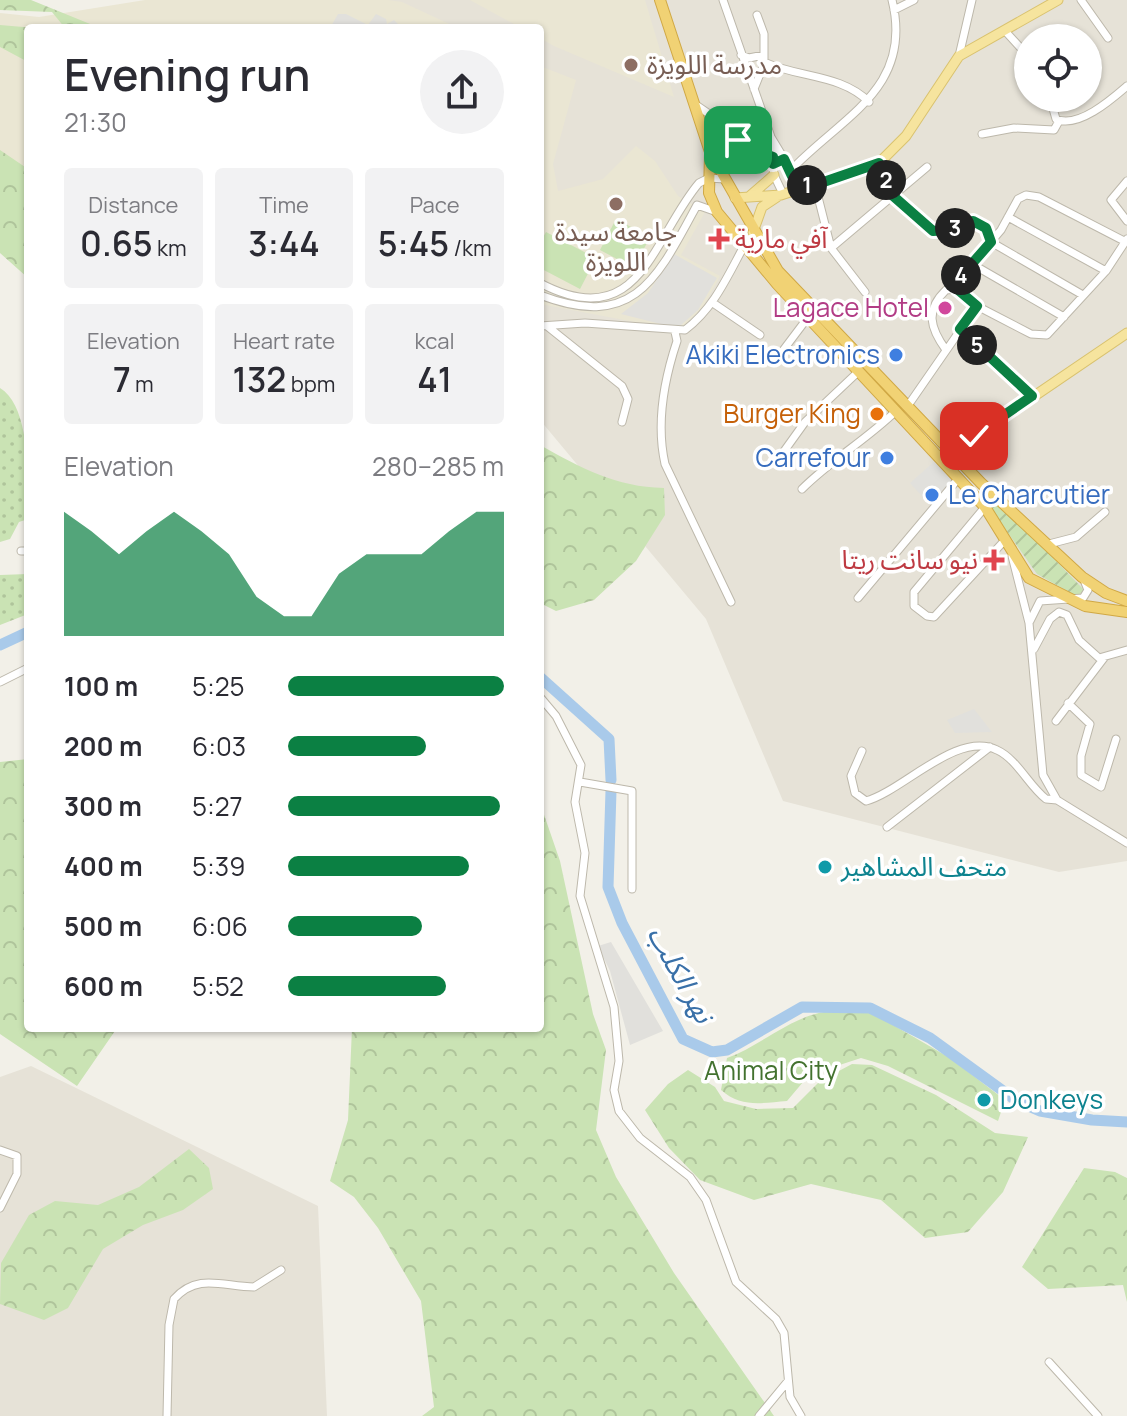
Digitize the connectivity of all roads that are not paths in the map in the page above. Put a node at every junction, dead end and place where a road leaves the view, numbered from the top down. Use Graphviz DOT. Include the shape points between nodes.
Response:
graph roads {
  1 [pos="660,0"];
  2 [pos="723,0"];
  3 [pos="892,0"];
  4 [pos="914,0"];
  5 [pos="972,0"];
  6 [pos="1058,0"];
  7 [pos="1081,0"];
  8 [pos="894,10"];
  9 [pos="757,15"];
  10 [pos="1006,32"];
  11 [pos="1108,38"];
  12 [pos="1014,41"];
  13 [pos="741,55"];
  14 [pos="959,56"];
  15 [pos="762,61"];
  16 [pos="749,71"];
  17 [pos="1127,86"];
  18 [pos="754,89"];
  19 [pos="869,102"];
  20 [pos="694,104"];
  21 [pos="1055,112"];
  22 [pos="1059,121"];
  23 [pos="982,134"];
  24 [pos="771,137"];
  25 [pos="710,152"];
  26 [pos="807,153"];
  27 [pos="784,159"];
  28 [pos="879,163"];
  29 [pos="773,165"];
  30 [pos="927,167"];
  31 [pos="792,173"];
  32 [pos="709,178"];
  33 [pos="725,179"];
  34 [pos="1127,181"];
  35 [pos="812,186"];
  36 [pos="691,192"];
  37 [pos="785,193"];
  38 [pos="892,195"];
  39 [pos="749,197"];
  40 [pos="735,198"];
  41 [pos="697,205"];
  42 [pos="717,212"];
  43 [pos="1008,217"];
  44 [pos="1127,221"];
  45 [pos="753,232"];
  46 [pos="1126,240"];
  47 [pos="991,242"];
  48 [pos="744,246"];
  49 [pos="831,248"];
  50 [pos="972,264"];
  51 [pos="1106,271"];
  52 [pos="544,285"];
  53 [pos="626,285"];
  54 [pos="957,289"];
  55 [pos="865,292"];
  56 [pos="1081,294"];
  57 [pos="544,296"];
  58 [pos="629,300"];
  59 [pos="713,303"];
  60 [pos="977,306"];
  61 [pos="809,316"];
  62 [pos="1064,317"];
  63 [pos="544,326"];
  64 [pos="544,327"];
  65 [pos="960,329"];
  66 [pos="675,332"];
  67 [pos="1127,333"];
  68 [pos="760,335"];
  69 [pos="946,350"];
  70 [pos="775,361"];
  71 [pos="859,371"];
  72 [pos="1032,396"];
  73 [pos="901,409"];
  74 [pos="622,422"];
  75 [pos="977,435"];
  76 [pos="941,442"];
  77 [pos="782,454"];
  78 [pos="958,461"];
  79 [pos="958,479"];
  80 [pos="802,489"];
  81 [pos="985,507"];
  82 [pos="1105,512"];
  83 [pos="1008,543"];
  84 [pos="1049,544"];
  85 [pos="1082,577"];
  86 [pos="858,598"];
  87 [pos="1066,598"];
  88 [pos="1127,601"];
  89 [pos="731,602"];
  90 [pos="1127,612"];
  91 [pos="1029,623"];
  92 [pos="1127,650"];
  93 [pos="1033,651"];
  94 [pos="1104,658"];
  95 [pos="24,670"];
  96 [pos="0,682"];
  97 [pos="544,701"];
  98 [pos="1068,703"];
  99 [pos="1056,721"];
  100 [pos="1116,739"];
  101 [pos="990,747"];
  102 [pos="862,751"];
  103 [pos="580,782"];
  104 [pos="1101,787"];
  105 [pos="1112,792"];
  106 [pos="1057,800"];
  107 [pos="887,827"];
  108 [pos="1127,843"];
  109 [pos="632,889"];
  110 [pos="0,1150"];
  111 [pos="0,1208"];
  112 [pos="281,1270"];
  113 [pos="1049,1362"];
  114 [pos="788,1381"];
  115 [pos="167,1416"];
  116 [pos="759,1416"];
  117 [pos="801,1416"];
  118 [pos="1098,1416"];
  1 -- 20 [label="highway"];
  2 -- 13 [label="street"];
  3 -- 8 [label="street"];
  4 -- 8 [label="street"];
  5 -- 14 [label="street"];
  6 -- 10 [label="main road"];
  7 -- 11 [label="street"];
  8 -- 19 [label="street" via="890,67"];
  9 -- 15 [label="street" via="765,42"];
  10 -- 12 [label="street"];
  10 -- 14 [label="main road"];
  13 -- 15 [label="street"];
  13 -- 16 [label="street"];
  14 -- 28 [label="main road" via="906,136"];
  15 -- 16 [label="street"];
  15 -- 18 [label="street"];
  15 -- 19 [label="street" via="849,86"];
  16 -- 18 [label="street"];
  17 -- 22 [label="street" via="1102,106"];
  18 -- 24 [label="street"];
  19 -- 26 [label="street"];
  20 -- 25 [label="highway"];
  20 -- 29 [label="street"];
  21 -- 22 [label="street"];
  22 -- 23 [label="street" via="1053,131 1014,128"];
  24 -- 27 [label="street"];
  24 -- 29 [label="street"];
  25 -- 32 [label="highway"];
  25 -- 33 [label="highway"];
  26 -- 27 [label="street"];
  26 -- 31 [label="street"];
  27 -- 29 [label="street"];
  27 -- 31 [label="street"];
  28 -- 35 [label="main road"];
  28 -- 38 [label="street"];
  29 -- 37 [label="street"];
  29 -- 39 [label="main road"];
  30 -- 38 [label="street"];
  31 -- 35 [label="main road"];
  31 -- 37 [label="street"];
  32 -- 33 [label="street"];
  32 -- 36 [label="street"];
  32 -- 42 [label="highway" via="710,200"];
  33 -- 40 [label="highway"];
  34 -- 44 [label="street" via="1111,200"];
  35 -- 37 [label="main road"];
  35 -- 49 [label="street"];
  36 -- 41 [label="street"];
  36 -- 53 [label="street" via="648,267"];
  37 -- 39 [label="main road"];
  37 -- 45 [label="main road" via="762,207"];
  38 -- 47 [label="street" via="934,232 978,222"];
  38 -- 49 [label="street"];
  39 -- 40 [label="main road"];
  40 -- 45 [label="highway"];
  41 -- 42 [label="street"];
  41 -- 58 [label="street" via="653,279"];
  42 -- 48 [label="highway"];
  43 -- 46 [label="street" via="1018,199 1030,195"];
  43 -- 47 [label="street"];
  43 -- 51 [label="street"];
  45 -- 73 [label="highway" via="778,271"];
  46 -- 51 [label="street"];
  47 -- 50 [label="street"];
  47 -- 56 [label="street"];
  48 -- 59 [label="street"];
  48 -- 61 [label="highway"];
  49 -- 55 [label="street"];
  50 -- 54 [label="street" via="957,279"];
  50 -- 62 [label="street"];
  51 -- 56 [label="street"];
  52 -- 53 [label="street" via="589,297"];
  53 -- 58 [label="street" via="623,292"];
  54 -- 60 [label="street"];
  54 -- 69 [label="street" via="946,290 930,310 934,331"];
  56 -- 62 [label="street"];
  57 -- 58 [label="street" via="604,308"];
  59 -- 66 [label="street" via="691,325"];
  59 -- 68 [label="street"];
  60 -- 62 [label="street" via="1038,335 1051,332"];
  60 -- 65 [label="street"];
  61 -- 70 [label="street"];
  61 -- 71 [label="highway"];
  63 -- 66 [label="street" via="585,323"];
  64 -- 74 [label="street" via="618,381 627,395"];
  65 -- 69 [label="street"];
  65 -- 72 [label="street"];
  66 -- 89 [label="street" via="661,445 665,464"];
  67 -- 72 [label="main road"];
  69 -- 73 [label="street"];
  71 -- 73 [label="highway"];
  71 -- 77 [label="street" via="805,422"];
  72 -- 75 [label="main road"];
  73 -- 76 [label="highway"];
  73 -- 79 [label="highway"];
  73 -- 80 [label="street" via="832,459"];
  75 -- 76 [label="main road"];
  75 -- 78 [label="main road"];
  76 -- 78 [label="highway"];
  78 -- 84 [label="highway"];
  79 -- 81 [label="highway"];
  79 -- 86 [label="street"];
  81 -- 83 [label="highway"];
  81 -- 83 [label="street" via="914,592 914,606 934,617"];
  82 -- 84 [label="street" via="1076,537"];
  83 -- 87 [label="highway" via="1029,578"];
  83 -- 91 [label="street"];
  84 -- 85 [label="highway"];
  85 -- 87 [label="street" via="1088,586 1086,596"];
  85 -- 88 [label="highway"];
  87 -- 90 [label="highway"];
  87 -- 91 [label="street" via="1040,601"];
  91 -- 93 [label="street"];
  92 -- 94 [label="street"];
  93 -- 94 [label="street" via="1050,619 1062,612 1085,647"];
  93 -- 106 [label="street" via="1041,769"];
  94 -- 98 [label="street"];
  95 -- 96 [label="street"];
  97 -- 103 [label="street" via="578,757"];
  98 -- 99 [label="street"];
  98 -- 104 [label="street" via="1090,724 1081,775"];
  100 -- 104 [label="street"];
  101 -- 102 [label="street" via="945,754 882,797 866,801 855,793 851,776"];
  101 -- 106 [label="street" via="1046,799"];
  101 -- 107 [label="street"];
  103 -- 109 [label="street" via="632,791"];
  103 -- 114 [label="street" via="575,802 585,853 580,896 614,1007 619,1111 640,1138 690,1177 706,1200 736,1282 784,1333"];
  104 -- 105 [label="street"];
  106 -- 108 [label="street"];
  110 -- 111 [label="street" via="17,1156 19,1165"];
  112 -- 115 [label="street" via="254,1287 197,1283 174,1299"];
  113 -- 118 [label="street"];
  114 -- 116 [label="street"];
  114 -- 117 [label="street"];
}
